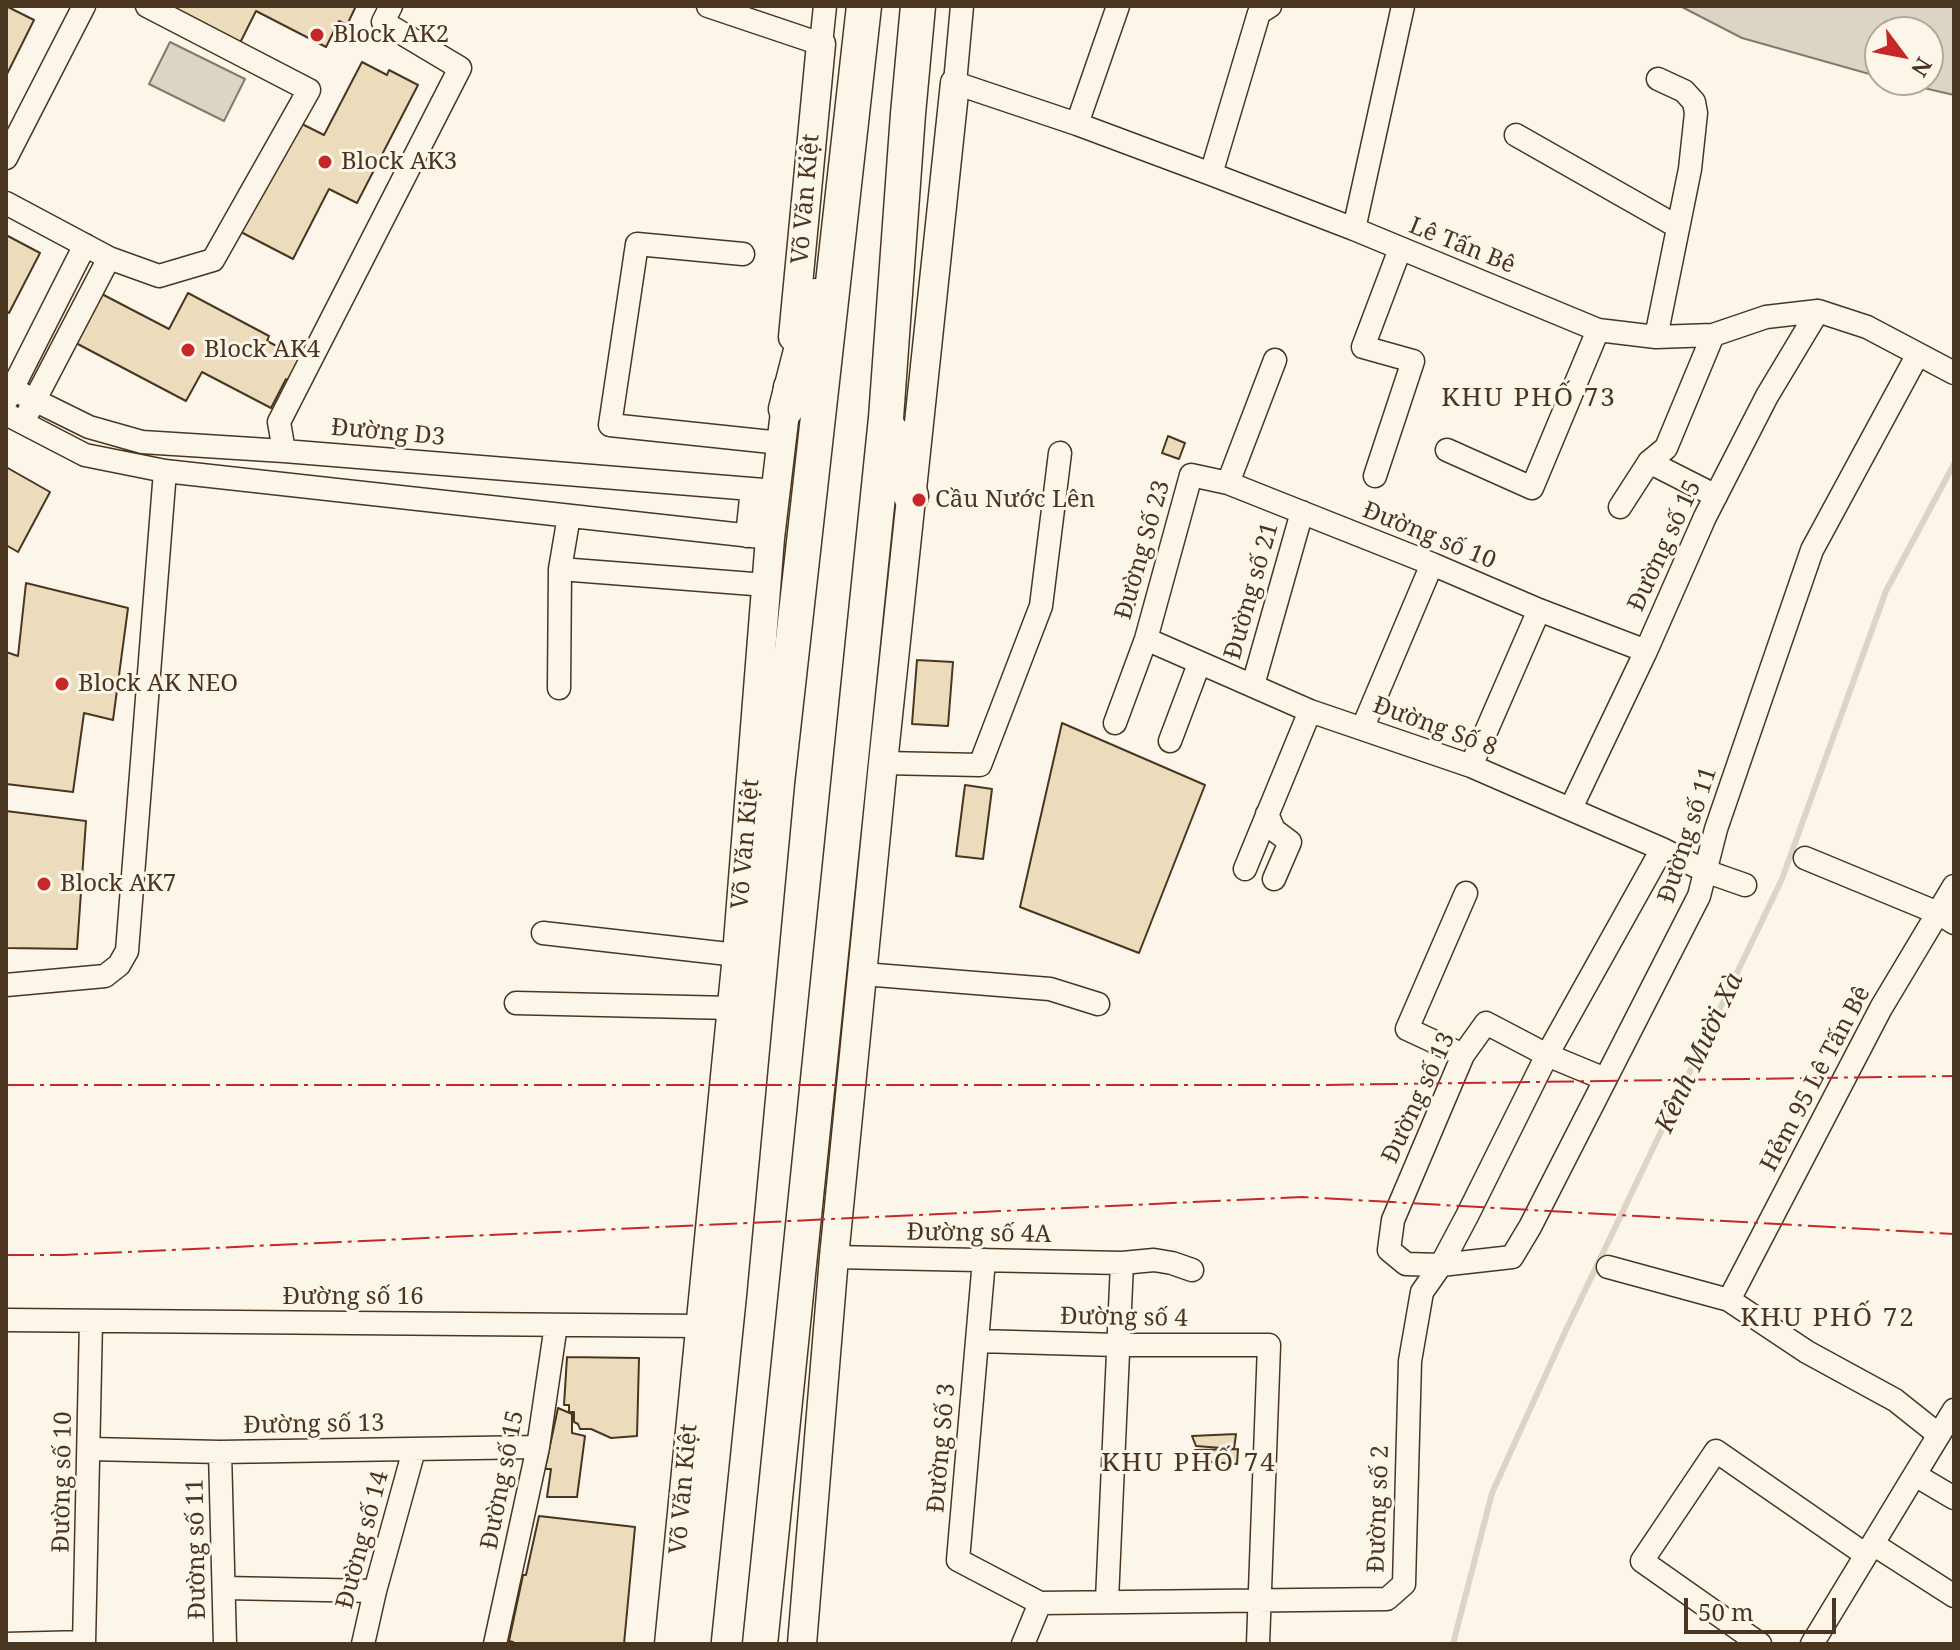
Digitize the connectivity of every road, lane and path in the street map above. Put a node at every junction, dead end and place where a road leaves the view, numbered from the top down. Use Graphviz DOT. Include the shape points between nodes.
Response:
graph roads {
  1 [pos="84,6"];
  2 [pos="147,6"];
  3 [pos="391,6"];
  4 [pos="708,6"];
  5 [pos="825,6"];
  6 [pos="864,6"];
  7 [pos="918,6"];
  8 [pos="962,6"];
  9 [pos="1118,6"];
  10 [pos="1270,6"];
  11 [pos="1403,6"];
  12 [pos="821,44"];
  13 [pos="1658,79"];
  14 [pos="955,83"];
  15 [pos="1077,124"];
  16 [pos="1516,135"];
  17 [pos="6,158"];
  18 [pos="1211,174"];
  19 [pos="846,175"];
  20 [pos="6,203"];
  21 [pos="1678,227"];
  22 [pos="1354,229"];
  23 [pos="85,245"];
  24 [pos="1400,249"];
  25 [pos="743,254"];
  26 [pos="109,258"];
  27 [pos="1818,311"];
  28 [pos="1598,330"];
  29 [pos="1713,335"];
  30 [pos="1656,337"];
  31 [pos="1918,354"];
  32 [pos="1275,360"];
  33 [pos="1954,373"];
  34 [pos="8,392"];
  35 [pos="35,400"];
  36 [pos="786,409"];
  37 [pos="886,418"];
  38 [pos="14,419"];
  39 [pos="781,443"];
  40 [pos="1447,450"];
  41 [pos="284,451"];
  42 [pos="1060,453"];
  43 [pos="1649,462"];
  44 [pos="165,471"];
  45 [pos="1191,475"];
  46 [pos="1375,476"];
  47 [pos="1228,483"];
  48 [pos="764,490"];
  49 [pos="911,496"];
  50 [pos="1716,496"];
  51 [pos="1620,507"];
  52 [pos="1302,512"];
  53 [pos="569,516"];
  54 [pos="758,537"];
  55 [pos="1432,564"];
  56 [pos="560,569"];
  57 [pos="766,585"];
  58 [pos="1539,610"];
  59 [pos="1146,639"];
  60 [pos="1646,651"];
  61 [pos="1199,664"];
  62 [pos="1253,685"];
  63 [pos="559,688"];
  64 [pos="1310,711"];
  65 [pos="1115,723"];
  66 [pos="1363,727"];
  67 [pos="1170,741"];
  68 [pos="883,763"];
  69 [pos="1471,766"];
  70 [pos="1571,808"];
  71 [pos="1267,814"];
  72 [pos="1662,849"];
  73 [pos="1805,858"];
  74 [pos="1245,869"];
  75 [pos="1705,871"];
  76 [pos="1274,879"];
  77 [pos="1745,885"];
  78 [pos="1954,886"];
  79 [pos="1466,893"];
  80 [pos="1946,918"];
  81 [pos="543,933"];
  82 [pos="737,955"];
  83 [pos="863,974"];
  84 [pos="6,985"];
  85 [pos="516,1003"];
  86 [pos="1098,1004"];
  87 [pos="731,1008"];
  88 [pos="1463,1055"];
  89 [pos="1547,1055"];
  90 [pos="1605,1079"];
  91 [pos="834,1257"];
  92 [pos="984,1260"];
  93 [pos="1122,1263"];
  94 [pos="1441,1265"];
  95 [pos="1608,1267"];
  96 [pos="1192,1270"];
  97 [pos="1729,1300"];
  98 [pos="6,1320"];
  99 [pos="91,1321"];
  100 [pos="556,1325"];
  101 [pos="699,1326"];
  102 [pos="978,1341"];
  103 [pos="1117,1345"];
  104 [pos="1954,1410"];
  105 [pos="1939,1435"];
  106 [pos="538,1447"];
  107 [pos="90,1449"];
  108 [pos="414,1450"];
  109 [pos="220,1452"];
  110 [pos="1915,1475"];
  111 [pos="1954,1498"];
  112 [pos="1869,1549"];
  113 [pos="225,1588"];
  114 [pos="375,1591"];
  115 [pos="1954,1596"];
  116 [pos="1107,1600"];
  117 [pos="1261,1601"];
  118 [pos="1040,1603"];
  119 [pos="84,1643"];
  120 [pos="6,1644"];
  121 [pos="225,1644"];
  122 [pos="363,1644"];
  123 [pos="495,1644"];
  124 [pos="669,1644"];
  125 [pos="693,1644"];
  126 [pos="760,1644"];
  127 [pos="802,1644"];
  128 [pos="1023,1644"];
  129 [pos="1258,1644"];
  130 [pos="1760,1644"];
  131 [pos="1812,1644"];
  1 -- 17 [label="street"];
  2 -- 26 [label="street" via="309,90 213,260 159,276"];
  3 -- 41 [label="street" via="383,22 460,68 279,422"];
  4 -- 12 [label="street"];
  5 -- 12 [label="street"];
  6 -- 19 [label="highway, Võ Văn Kiệt"];
  7 -- 37 [label="highway"];
  8 -- 14 [label="street"];
  9 -- 15 [label="street"];
  10 -- 18 [label="street" via="1259,13"];
  11 -- 22 [label="street"];
  12 -- 36 [label="main road, Võ Văn Kiệt"];
  13 -- 21 [label="street" via="1684,91 1696,113"];
  14 -- 15 [label="street, Lê Tấn Bê"];
  14 -- 49 [label="main road"];
  15 -- 18 [label="street, Lê Tấn Bê"];
  16 -- 21 [label="street"];
  18 -- 22 [label="street, Lê Tấn Bê"];
  19 -- 36 [label="highway"];
  19 -- 125 [label="highway, Võ Văn Kiệt" via="777,783"];
  20 -- 23 [label="street"];
  21 -- 30 [label="street"];
  22 -- 24 [label="street, Lê Tấn Bê"];
  23 -- 26 [label="street"];
  23 -- 34 [label="street"];
  24 -- 28 [label="street, Lê Tấn Bê"];
  24 -- 46 [label="street" via="1363,347 1413,361"];
  25 -- 39 [label="street" via="637,244 610,425"];
  26 -- 35 [label="street"];
  27 -- 29 [label="street, Lê Tấn Bê" via="1766,317"];
  27 -- 31 [label="street, Lê Tấn Bê" via="1867,327"];
  27 -- 50 [label="street, Đường số 15"];
  28 -- 30 [label="street, Lê Tấn Bê"];
  28 -- 40 [label="street" via="1532,488"];
  29 -- 30 [label="street, Lê Tấn Bê"];
  29 -- 43 [label="street" via="1666,448"];
  31 -- 33 [label="street, Lê Tấn Bê"];
  31 -- 75 [label="street, Đường số 11" via="1812,550"];
  32 -- 47 [label="street"];
  34 -- 35 [label="street, Đường D3"];
  35 -- 38 [label="street"];
  35 -- 41 [label="street, Đường D3" via="89,427 142,442"];
  36 -- 39 [label="main road, Võ Văn Kiệt"];
  37 -- 49 [label="highway"];
  37 -- 126 [label="highway"];
  38 -- 44 [label="street" via="85,455"];
  39 -- 48 [label="main road, Võ Văn Kiệt"];
  41 -- 48 [label="street, Đường D3"];
  42 -- 68 [label="street" via="1041,606 980,765"];
  43 -- 50 [label="street"];
  43 -- 51 [label="street"];
  44 -- 53 [label="street"];
  44 -- 84 [label="street" via="127,951 105,976"];
  45 -- 47 [label="street, Đường số 10"];
  45 -- 59 [label="street, Đường Số 23"];
  47 -- 52 [label="street, Đường số 10"];
  48 -- 54 [label="main road, Võ Văn Kiệt"];
  49 -- 68 [label="main road"];
  50 -- 60 [label="street, Đường số 15"];
  52 -- 55 [label="street, Đường số 10"];
  52 -- 62 [label="street, Đường số 21"];
  53 -- 54 [label="street"];
  53 -- 56 [label="street"];
  54 -- 57 [label="main road, Võ Văn Kiệt"];
  55 -- 58 [label="street, Đường số 10"];
  55 -- 66 [label="street"];
  56 -- 57 [label="street"];
  56 -- 63 [label="street"];
  57 -- 82 [label="main road, Võ Văn Kiệt"];
  58 -- 60 [label="street, Đường số 10"];
  58 -- 69 [label="street"];
  59 -- 61 [label="street, Đường Số 8"];
  59 -- 65 [label="street, Đường Số 23"];
  60 -- 70 [label="street, Đường số 15"];
  61 -- 62 [label="street, Đường Số 8"];
  61 -- 67 [label="street"];
  62 -- 64 [label="street, Đường Số 8"];
  64 -- 66 [label="street, Đường Số 8"];
  64 -- 71 [label="street"];
  66 -- 69 [label="street, Đường Số 8"];
  68 -- 83 [label="main road"];
  69 -- 70 [label="street, Đường Số 8"];
  70 -- 72 [label="street, Đường Số 8"];
  71 -- 74 [label="street"];
  71 -- 76 [label="street" via="1274,830 1290,842"];
  72 -- 75 [label="street, Đường Số 8"];
  72 -- 89 [label="street"];
  73 -- 80 [label="street"];
  75 -- 77 [label="street, Đường Số 8"];
  75 -- 90 [label="street, Đường số 11" via="1699,896"];
  78 -- 80 [label="street, Hẻm 95 Lê Tấn Bê"];
  79 -- 88 [label="street" via="1407,1029"];
  80 -- 97 [label="street, Hẻm 95 Lê Tấn Bê" via="1881,1008"];
  81 -- 82 [label="street"];
  82 -- 87 [label="main road, Võ Văn Kiệt"];
  83 -- 86 [label="street" via="1050,989"];
  83 -- 91 [label="main road"];
  85 -- 87 [label="street"];
  87 -- 101 [label="main road, Võ Văn Kiệt"];
  88 -- 89 [label="street, Đường số 13" via="1486,1023"];
  88 -- 94 [label="street, Đường số 13" via="1393,1220 1389,1250 1406,1264"];
  89 -- 90 [label="street"];
  89 -- 94 [label="street, Đường số 2"];
  90 -- 94 [label="street, Đường số 11" via="1512,1257"];
  91 -- 92 [label="street, Đường số 4A"];
  91 -- 127 [label="main road"];
  92 -- 93 [label="street, Đường số 4A"];
  92 -- 102 [label="street, Đường Số 3"];
  93 -- 96 [label="street, Đường số 4A" via="1154,1260"];
  93 -- 103 [label="street"];
  94 -- 117 [label="street, Đường số 2" via="1422,1292 1410,1361 1404,1584 1387,1599"];
  95 -- 97 [label="street"];
  97 -- 105 [label="street" via="1807,1352 1895,1400"];
  98 -- 99 [label="street, Đường số 16"];
  99 -- 100 [label="street, Đường số 16"];
  99 -- 107 [label="street, Đường số 10"];
  100 -- 101 [label="street, Đường số 16"];
  100 -- 106 [label="street, Đường số 15"];
  101 -- 124 [label="main road, Võ Văn Kiệt"];
  102 -- 103 [label="street, Đường số 4"];
  102 -- 118 [label="street, Đường Số 3" via="958,1560"];
  103 -- 116 [label="street"];
  103 -- 117 [label="street, Đường số 4" via="1269,1345"];
  104 -- 105 [label="street"];
  105 -- 110 [label="street"];
  106 -- 108 [label="street, Đường số 13"];
  106 -- 123 [label="street, Đường số 15"];
  107 -- 109 [label="street, Đường số 13"];
  107 -- 119 [label="street, Đường số 10"];
  108 -- 109 [label="street, Đường số 13"];
  108 -- 114 [label="street, Đường số 14"];
  109 -- 113 [label="street, Đường số 11"];
  110 -- 111 [label="street"];
  110 -- 112 [label="street"];
  112 -- 115 [label="street"];
  112 -- 130 [label="street" via="1716,1451 1642,1561"];
  112 -- 131 [label="street"];
  113 -- 114 [label="street"];
  113 -- 121 [label="street, Đường số 11"];
  114 -- 122 [label="street, Đường số 14"];
  116 -- 117 [label="street, Đường số 2"];
  116 -- 118 [label="street, Đường số 2"];
  117 -- 129 [label="street"];
  118 -- 128 [label="street"];
  119 -- 120 [label="street"];
}
